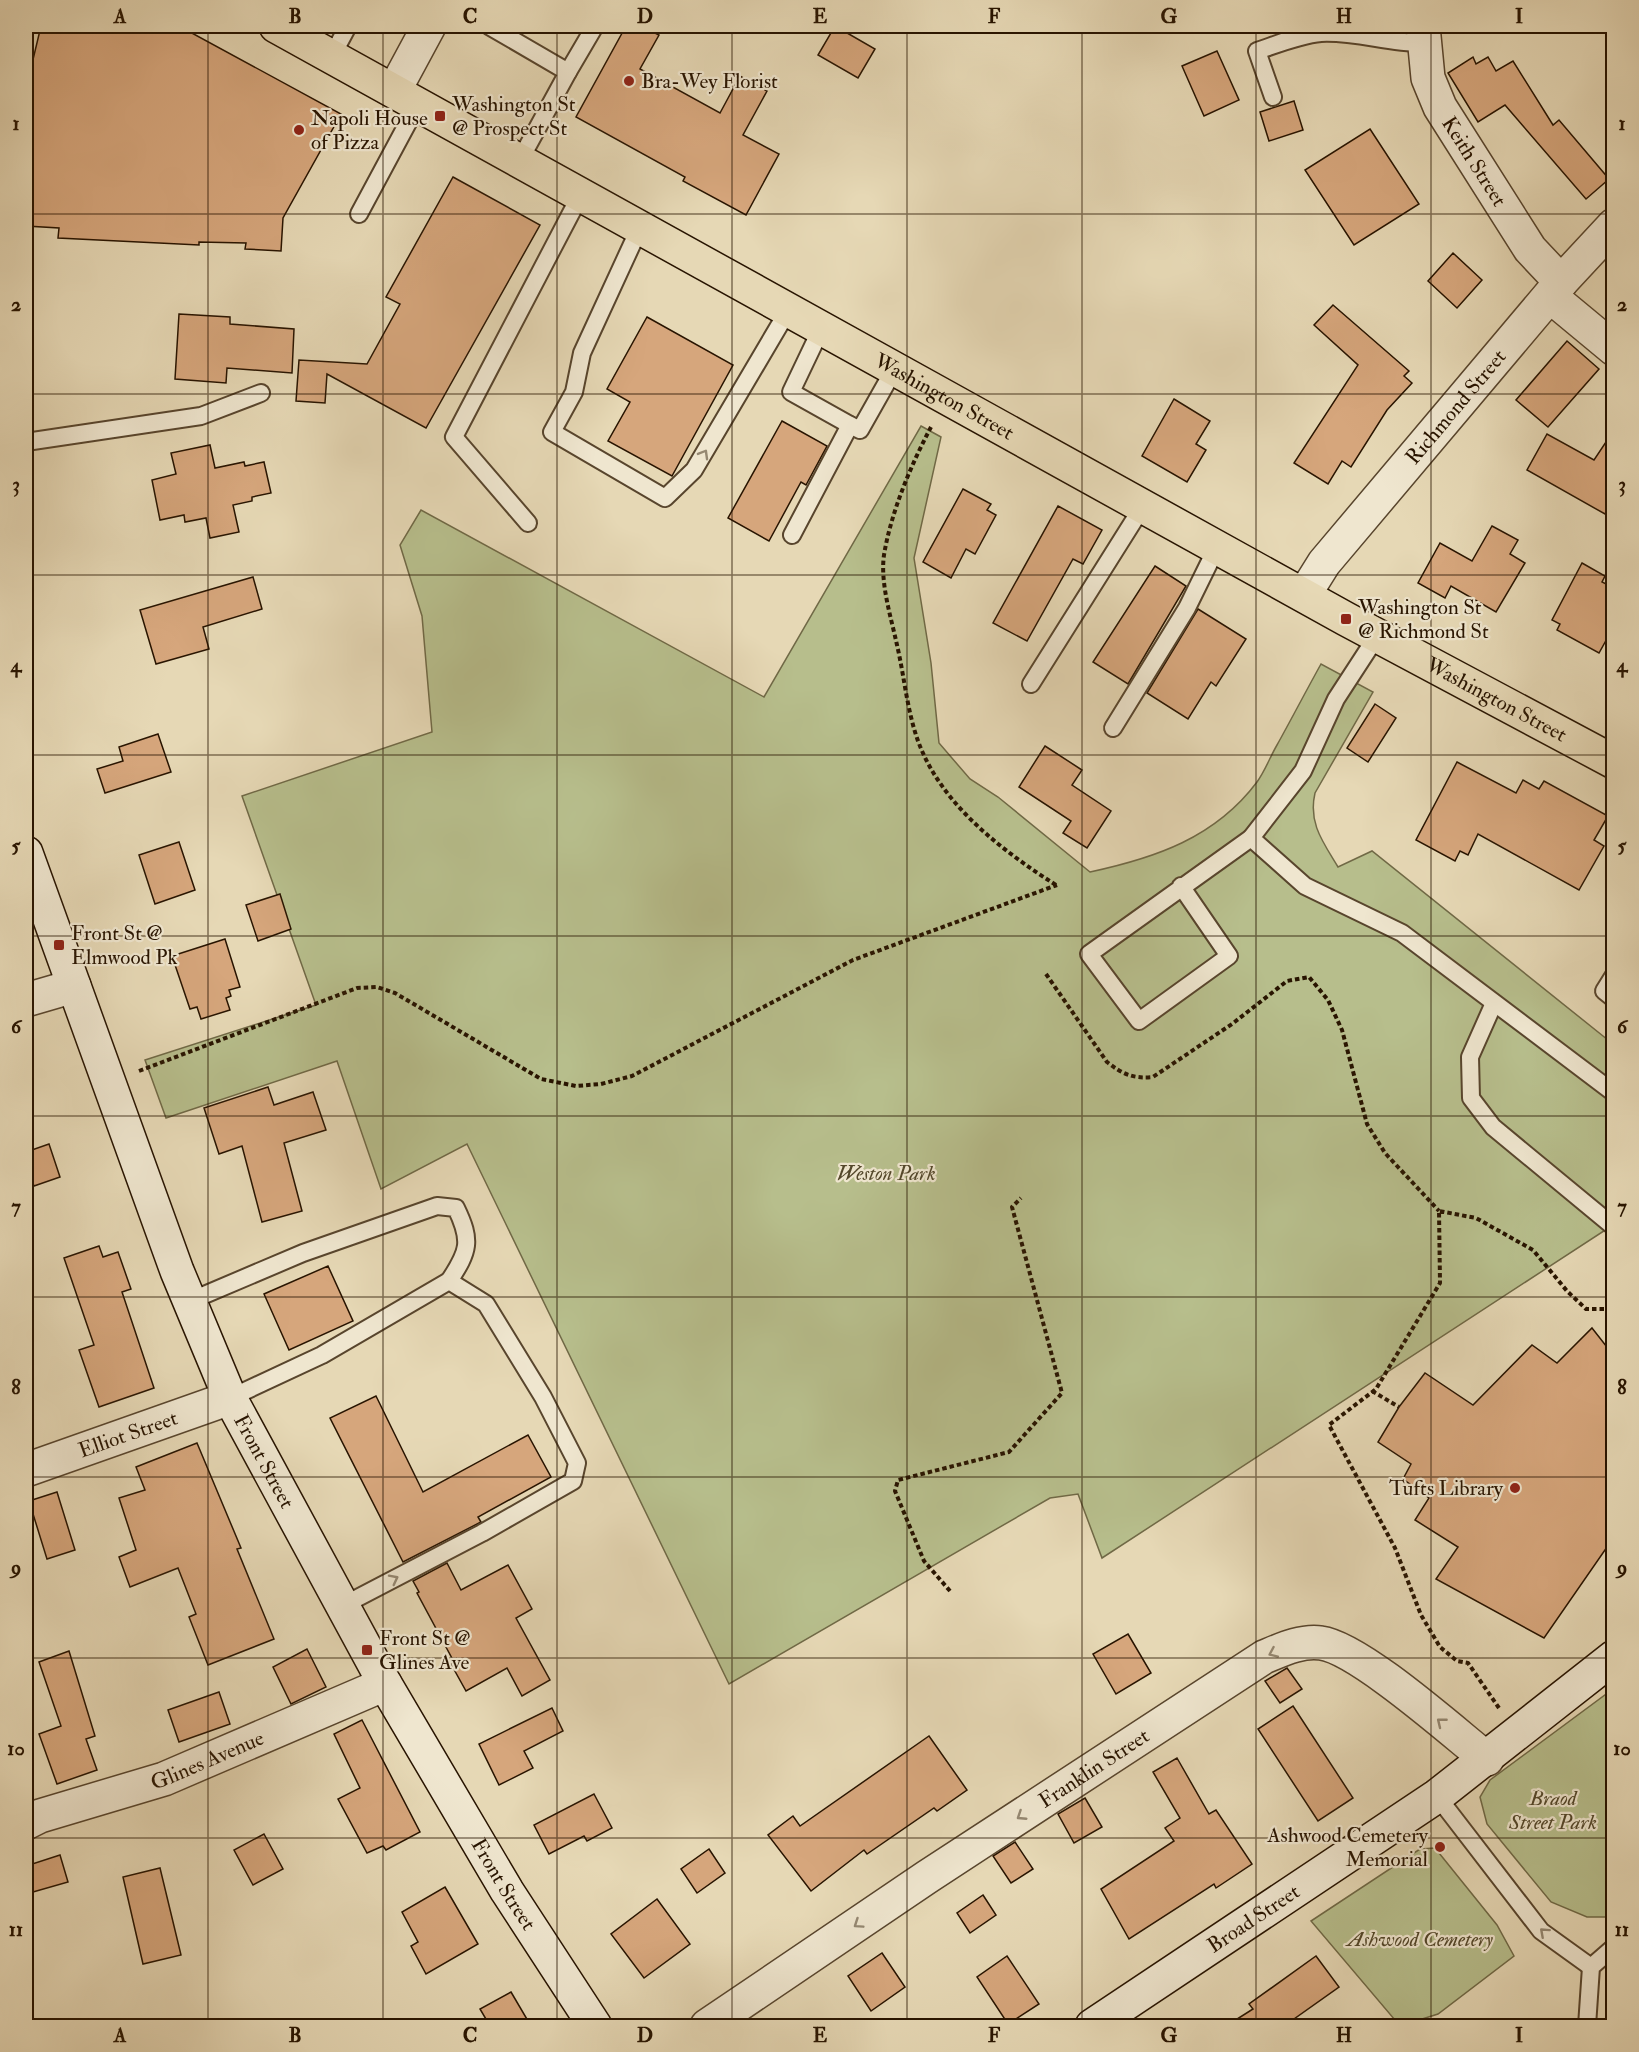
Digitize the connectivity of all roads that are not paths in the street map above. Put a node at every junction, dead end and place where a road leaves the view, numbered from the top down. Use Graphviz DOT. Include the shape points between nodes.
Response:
graph roads {
  1 [pos="276,26"];
  2 [pos="348,26"];
  3 [pos="429,26"];
  4 [pos="489,26"];
  5 [pos="595,26"];
  6 [pos="1424,34"];
  7 [pos="332,56"];
  8 [pos="568,72"];
  9 [pos="1273,97"];
  10 [pos="406,98"];
  11 [pos="520,160"];
  12 [pos="581,194"];
  13 [pos="359,214"];
  14 [pos="1614,225"];
  15 [pos="640,227"];
  16 [pos="1556,289"];
  17 [pos="789,309"];
  18 [pos="822,327"];
  19 [pos="1614,349"];
  20 [pos="895,368"];
  21 [pos="261,393"];
  22 [pos="850,425"];
  23 [pos="26,442"];
  24 [pos="1143,506"];
  25 [pos="528,523"];
  26 [pos="792,535"];
  27 [pos="1217,547"];
  28 [pos="1304,595"];
  29 [pos="1377,636"];
  30 [pos="1031,684"];
  31 [pos="1113,728"];
  32 [pos="1614,762"];
  33 [pos="1251,838"];
  34 [pos="26,853"];
  35 [pos="1181,886"];
  36 [pos="1614,975"];
  37 [pos="74,986"];
  38 [pos="1614,999"];
  39 [pos="26,1000"];
  40 [pos="1494,1003"];
  41 [pos="1614,1093"];
  42 [pos="1614,1227"];
  43 [pos="449,1281"];
  44 [pos="190,1301"];
  45 [pos="230,1398"];
  46 [pos="26,1470"];
  47 [pos="342,1606"];
  48 [pos="1614,1657"];
  49 [pos="385,1684"];
  50 [pos="1487,1759"];
  51 [pos="1437,1796"];
  52 [pos="26,1823"];
  53 [pos="1614,1947"];
  54 [pos="1591,1967"];
  55 [pos="595,2026"];
  56 [pos="707,2026"];
  57 [pos="1092,2026"];
  58 [pos="1587,2026"];
  1 -- 7 [label="main road, Washington Street"];
  2 -- 7 [label="lane"];
  3 -- 10 [label="street"];
  4 -- 8 [label="lane"];
  5 -- 8 [label="lane"];
  6 -- 9 [label="lane" via="1394,42 1322,33 1257,51"];
  6 -- 16 [label="street, Keith Street" via="1428,78 1440,107"];
  7 -- 10 [label="main road, Washington Street"];
  8 -- 11 [label="lane"];
  10 -- 11 [label="main road, Washington Street"];
  10 -- 13 [label="lane"];
  11 -- 12 [label="main road, Washington Street"];
  12 -- 15 [label="main road, Washington Street"];
  12 -- 25 [label="lane" via="454,437"];
  14 -- 16 [label="street, Richmond Street"];
  15 -- 17 [label="main road, Washington Street"];
  15 -- 17 [label="lane, one-way" via="582,353 574,392 552,432 665,498 694,471"];
  16 -- 19 [label="street, Keith Street"];
  16 -- 28 [label="street, Richmond Street" via="1324,563"];
  17 -- 18 [label="main road, Washington Street"];
  18 -- 20 [label="main road, Washington Street"];
  18 -- 22 [label="lane" via="791,392"];
  20 -- 22 [label="lane" via="860,430"];
  20 -- 24 [label="main road, Washington Street"];
  21 -- 23 [label="lane" via="201,416"];
  22 -- 26 [label="lane"];
  24 -- 27 [label="main road, Washington Street"];
  24 -- 30 [label="lane"];
  27 -- 28 [label="main road, Washington Street"];
  27 -- 31 [label="lane" via="1187,608"];
  28 -- 29 [label="main road, Washington Street"];
  29 -- 32 [label="main road, Washington Street"];
  29 -- 33 [label="lane" via="1336,699 1303,771"];
  33 -- 35 [label="lane"];
  33 -- 40 [label="lane" via="1305,886 1401,933"];
  34 -- 37 [label="street, Front Street"];
  35 -- 35 [label="lane" via="1089,954 1139,1021 1228,956"];
  36 -- 38 [label="lane" via="1604,991"];
  37 -- 39 [label="street"];
  37 -- 44 [label="street, Front Street"];
  40 -- 41 [label="lane"];
  40 -- 42 [label="lane" via="1470,1057 1471,1098 1492,1127"];
  43 -- 44 [label="lane" via="464,1258 467,1231 456,1208 437,1206 303,1253"];
  43 -- 45 [label="lane" via="322,1355"];
  47 -- 43 [label="lane, one-way" via="573,1480 577,1463 543,1397 486,1304"];
  44 -- 45 [label="street, Front Street"];
  45 -- 46 [label="street, Elliot Street"];
  45 -- 47 [label="street, Front Street"];
  47 -- 49 [label="street, Front Street"];
  48 -- 50 [label="street, Broad Street"];
  49 -- 52 [label="street, Glines Avenue" via="164,1779"];
  49 -- 55 [label="street, Front Street" via="507,1891"];
  50 -- 51 [label="street, Broad Street"];
  50 -- 56 [label="street, Franklin Street, one-way" via="1350,1653 1321,1643 1289,1646 1264,1658 927,1876"];
  54 -- 51 [label="lane, one-way" via="1541,1931"];
  51 -- 57 [label="street, Broad Street"];
  53 -- 54 [label="lane"];
  54 -- 58 [label="lane"];
}
